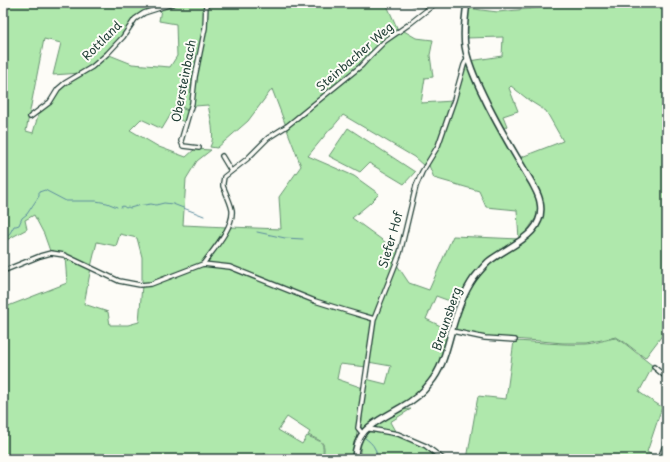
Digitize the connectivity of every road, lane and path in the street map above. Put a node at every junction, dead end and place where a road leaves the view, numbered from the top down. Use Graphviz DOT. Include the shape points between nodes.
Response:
graph roads {
  1 [pos="175,3"];
  2 [pos="206,3"];
  3 [pos="414,3"];
  4 [pos="436,3"];
  5 [pos="466,3"];
  6 [pos="430,7"];
  7 [pos="468,57"];
  8 [pos="30,117"];
  9 [pos="199,148"];
  10 [pos="222,156"];
  11 [pos="232,171"];
  12 [pos="203,264"];
  13 [pos="3,271"];
  14 [pos="374,319"];
  15 [pos="452,330"];
  16 [pos="514,340"];
  17 [pos="654,367"];
  18 [pos="667,378"];
  19 [pos="369,427"];
  20 [pos="362,433"];
  21 [pos="667,441"];
  22 [pos="662,453"];
  23 [pos="355,459"];
  24 [pos="443,459"];
  1 -- 8 [label="street, Rottland" via="144,13 135,19 123,37 92,67 65,83 50,102"];
  2 -- 9 [label="street, Obersteinbach" via="205,28 192,103 181,141 183,146"];
  3 -- 6 [label="street"];
  4 -- 6 [label="street, Steinbacher Weg"];
  5 -- 7 [label="main road, Braunsberg" via="465,38"];
  6 -- 11 [label="street, Steinbacher Weg" via="385,41 361,66 287,126 268,138"];
  7 -- 14 [label="street, Siefer Hof" via="438,146 416,186 400,253"];
  7 -- 15 [label="main road, Braunsberg" via="472,72 495,120 537,192 540,212 537,223 528,235 489,262 469,285"];
  10 -- 11 [label="street"];
  11 -- 12 [label="street" via="224,177 223,183 232,210 231,224"];
  12 -- 13 [label="street" via="151,284 140,285 119,281 64,255 51,253"];
  12 -- 14 [label="street" via="230,267 315,301"];
  14 -- 20 [label="street, Siefer Hof" via="358,428"];
  15 -- 16 [label="street" via="485,338"];
  15 -- 19 [label="main road, Braunsberg" via="443,359 431,383 410,402"];
  17 -- 18 [label="street"];
  19 -- 20 [label="main road, Braunsberg"];
  19 -- 24 [label="street" via="398,434 426,446"];
  20 -- 23 [label="main road"];
  21 -- 22 [label="street"];
}
